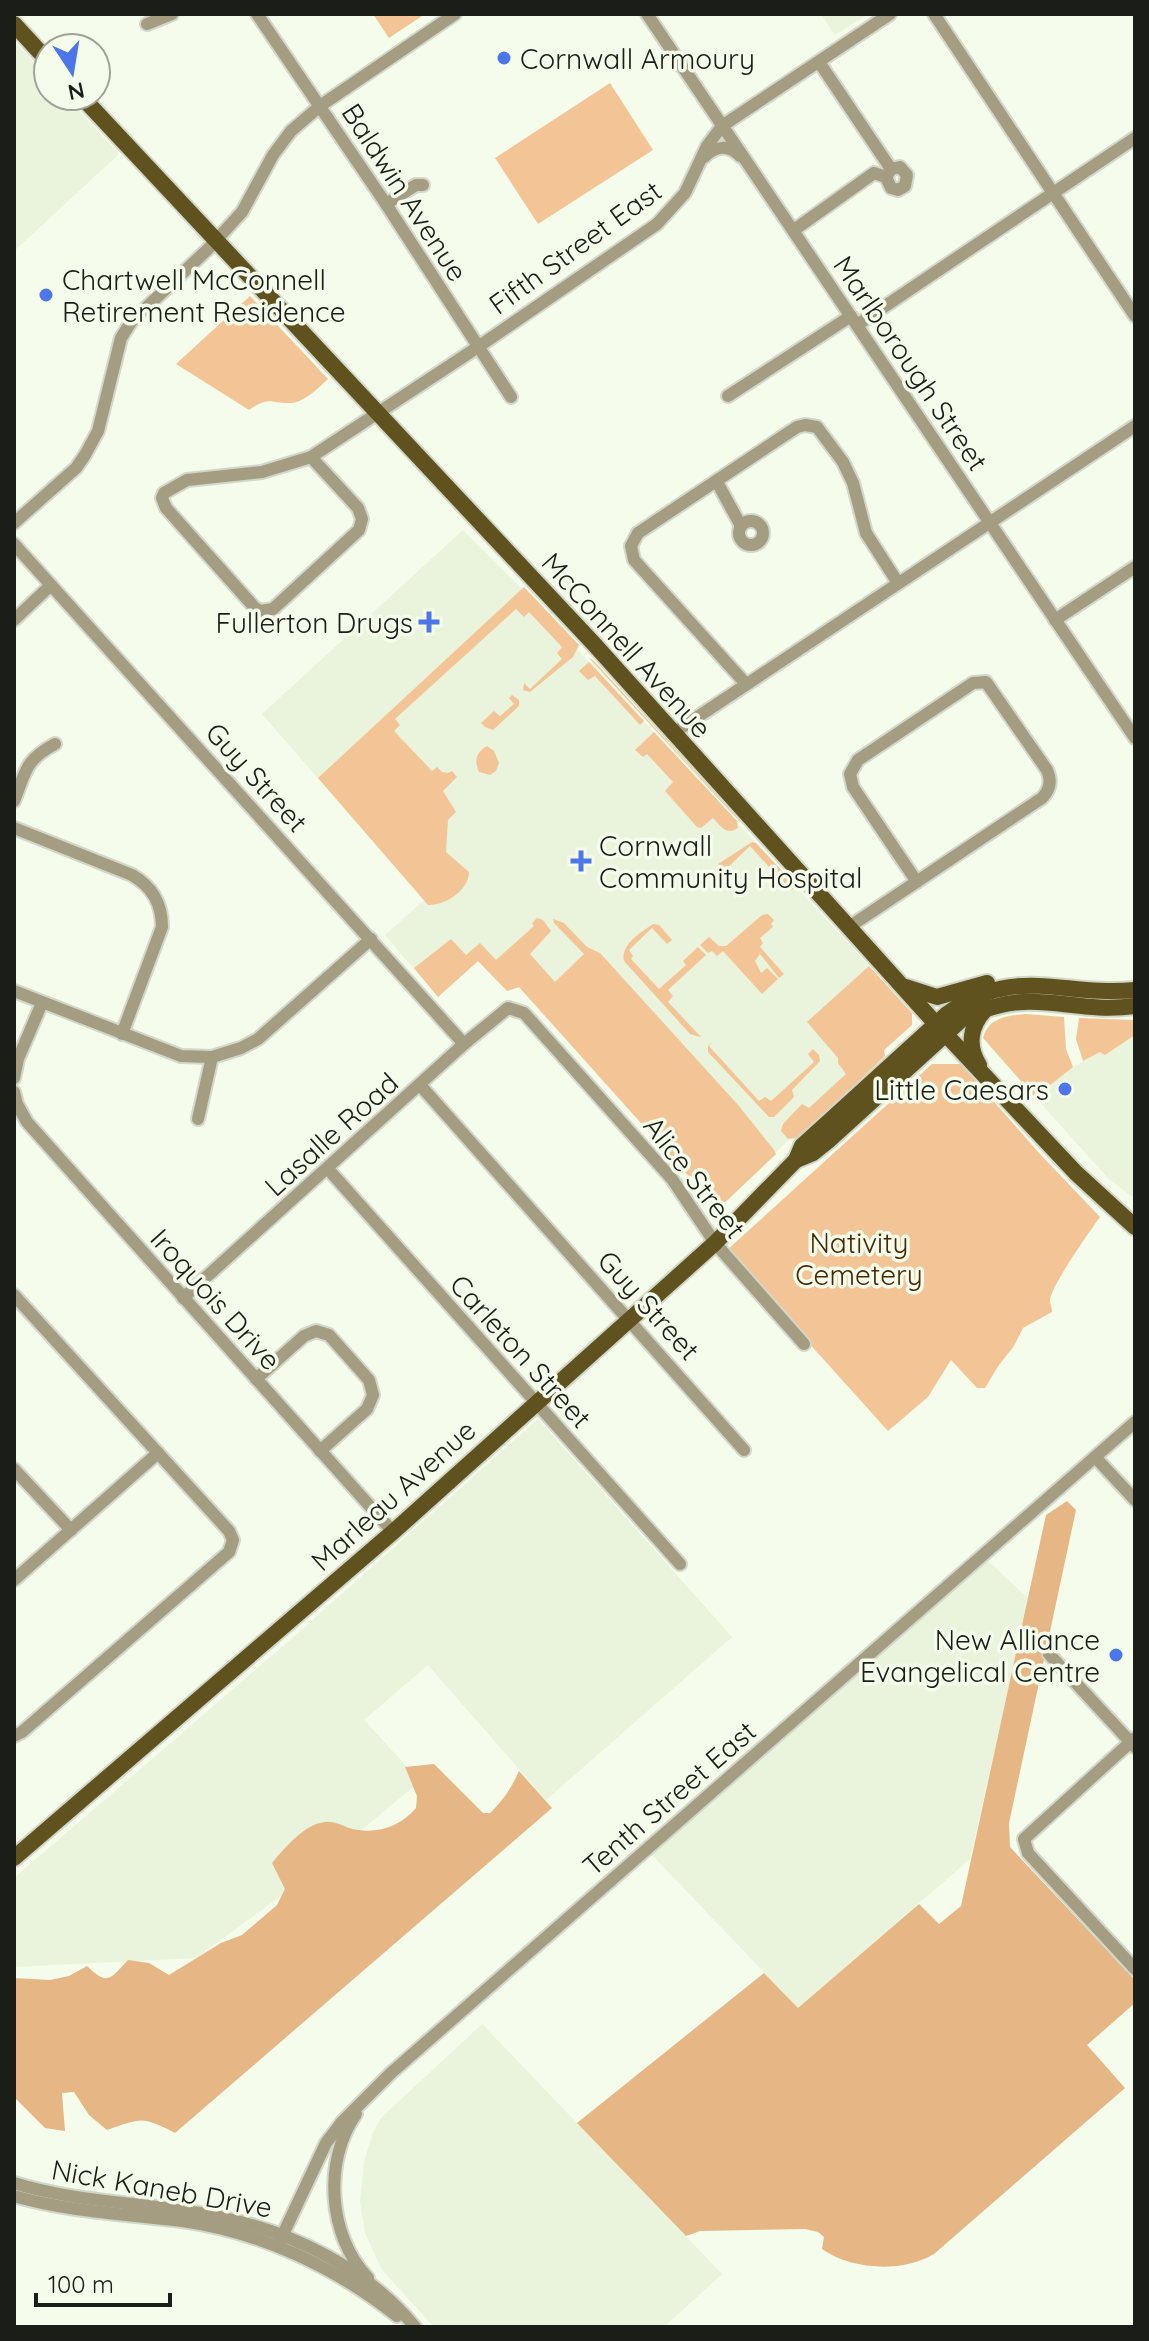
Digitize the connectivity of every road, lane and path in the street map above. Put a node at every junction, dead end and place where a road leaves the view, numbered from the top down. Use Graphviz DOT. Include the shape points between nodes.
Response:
graph roads {
  1 [pos="172,14"];
  2 [pos="257,14"];
  3 [pos="455,14"];
  4 [pos="647,14"];
  5 [pos="890,14"];
  6 [pos="934,14"];
  7 [pos="14,24"];
  8 [pos="147,24"];
  9 [pos="32,44"];
  10 [pos="819,62"];
  11 [pos="320,106"];
  12 [pos="96,112"];
  13 [pos="722,126"];
  14 [pos="1135,138"];
  15 [pos="702,159"];
  16 [pos="748,164"];
  17 [pos="423,185"];
  18 [pos="1053,194"];
  19 [pos="386,204"];
  20 [pos="794,230"];
  21 [pos="216,241"];
  22 [pos="1135,316"];
  23 [pos="854,320"];
  24 [pos="478,347"];
  25 [pos="728,396"];
  26 [pos="511,397"];
  27 [pos="379,414"];
  28 [pos="1135,426"];
  29 [pos="311,457"];
  30 [pos="717,482"];
  31 [pos="14,523"];
  32 [pos="989,524"];
  33 [pos="741,526"];
  34 [pos="14,544"];
  35 [pos="1135,567"];
  36 [pos="898,583"];
  37 [pos="51,585"];
  38 [pos="14,620"];
  39 [pos="1055,620"];
  40 [pos="746,684"];
  41 [pos="1130,721"];
  42 [pos="672,734"];
  43 [pos="1135,738"];
  44 [pos="55,744"];
  45 [pos="14,801"];
  46 [pos="14,828"];
  47 [pos="917,882"];
  48 [pos="849,927"];
  49 [pos="371,939"];
  50 [pos="1028,984"];
  51 [pos="903,986"];
  52 [pos="1135,990"];
  53 [pos="14,991"];
  54 [pos="42,1003"];
  55 [pos="1135,1006"];
  56 [pos="986,1008"];
  57 [pos="512,1009"];
  58 [pos="941,1029"];
  59 [pos="122,1034"];
  60 [pos="464,1044"];
  61 [pos="212,1057"];
  62 [pos="986,1077"];
  63 [pos="14,1078"];
  64 [pos="420,1085"];
  65 [pos="14,1092"];
  66 [pos="198,1119"];
  67 [pos="328,1169"];
  68 [pos="1135,1227"];
  69 [pos="715,1243"];
  70 [pos="14,1295"];
  71 [pos="183,1298"];
  72 [pos="629,1318"];
  73 [pos="804,1344"];
  74 [pos="256,1379"];
  75 [pos="535,1403"];
  76 [pos="1135,1422"];
  77 [pos="744,1450"];
  78 [pos="320,1451"];
  79 [pos="158,1453"];
  80 [pos="1095,1457"];
  81 [pos="14,1469"];
  82 [pos="1135,1500"];
  83 [pos="71,1530"];
  84 [pos="393,1532"];
  85 [pos="680,1564"];
  86 [pos="14,1580"];
  87 [pos="1049,1654"];
  88 [pos="14,1736"];
  89 [pos="1134,1742"];
  90 [pos="14,1858"];
  91 [pos="1135,1969"];
  92 [pos="370,2094"];
  93 [pos="14,2183"];
  94 [pos="14,2196"];
  95 [pos="281,2240"];
  96 [pos="384,2295"];
  97 [pos="412,2327"];
  1 -- 8 [label="street"];
  2 -- 11 [label="street, Baldwin Avenue"];
  3 -- 11 [label="street"];
  4 -- 13 [label="street, Marlborough Street"];
  5 -- 10 [label="street, Fifth Street East"];
  6 -- 18 [label="street"];
  7 -- 9 [label="main road"];
  10 -- 13 [label="street, Fifth Street East"];
  10 -- 20 [label="street" via="888,173 874,173"];
  11 -- 19 [label="street, Baldwin Avenue"];
  11 -- 21 [label="street" via="286,138 246,206"];
  12 -- 21 [label="main road, McConnell Avenue"];
  13 -- 15 [label="street, Fifth Street East"];
  13 -- 16 [label="street, Marlborough Street"];
  14 -- 18 [label="street"];
  15 -- 16 [label="street" via="713,150 729,148"];
  15 -- 24 [label="street, Fifth Street East" via="685,193 657,224"];
  16 -- 20 [label="street, Marlborough Street"];
  17 -- 19 [label="street"];
  18 -- 22 [label="street"];
  18 -- 23 [label="street"];
  19 -- 24 [label="street, Baldwin Avenue"];
  20 -- 23 [label="street, Marlborough Street"];
  21 -- 27 [label="main road, McConnell Avenue"];
  21 -- 31 [label="street" via="131,322 121,338 98,431 85,455"];
  23 -- 25 [label="street"];
  23 -- 32 [label="street, Marlborough Street"];
  24 -- 26 [label="street, Baldwin Avenue"];
  24 -- 27 [label="street, Fifth Street East"];
  27 -- 29 [label="street, Fifth Street East"];
  27 -- 42 [label="main road, McConnell Avenue"];
  28 -- 32 [label="street"];
  29 -- 29 [label="street, Fifth Street East" via="262,472 195,478 162,498 261,611 273,609 361,524 358,508"];
  30 -- 33 [label="street"];
  30 -- 36 [label="street" via="797,427 817,427 849,473 866,533"];
  30 -- 40 [label="street" via="638,533 632,555"];
  32 -- 36 [label="street"];
  32 -- 39 [label="street, Marlborough Street"];
  34 -- 37 [label="street, Guy Street"];
  35 -- 39 [label="street"];
  36 -- 40 [label="street"];
  37 -- 38 [label="street"];
  37 -- 49 [label="street, Guy Street"];
  39 -- 41 [label="street, Marlborough Street"];
  40 -- 42 [label="street"];
  41 -- 43 [label="street, Marlborough Street"];
  42 -- 48 [label="main road, McConnell Avenue"];
  44 -- 45 [label="street" via="28,763"];
  46 -- 59 [label="street" via="132,875 156,897 162,927"];
  47 -- 47 [label="street" via="1042,798 1050,786 1047,770 986,682 973,683 858,760 850,774 853,787"];
  47 -- 48 [label="street"];
  48 -- 51 [label="main road, McConnell Avenue"];
  49 -- 60 [label="street, Guy Street"];
  49 -- 61 [label="street" via="258,1039"];
  50 -- 51 [label="main road" via="989,983 937,997"];
  50 -- 52 [label="main road"];
  50 -- 58 [label="main road" via="1001,987 958,1005"];
  51 -- 58 [label="main road, McConnell Avenue"];
  53 -- 54 [label="street"];
  54 -- 59 [label="street"];
  54 -- 63 [label="street"];
  55 -- 56 [label="main road" via="1023,1000"];
  56 -- 58 [label="main road"];
  56 -- 62 [label="main road" via="974,1025 971,1042"];
  57 -- 60 [label="street, Lasalle Road"];
  57 -- 69 [label="street, Alice Street" via="524,1013 672,1179"];
  58 -- 62 [label="main road, McConnell Avenue"];
  58 -- 69 [label="main road, Marleau Avenue" via="802,1146 796,1160"];
  59 -- 61 [label="street" via="181,1056"];
  60 -- 64 [label="street, Lasalle Road"];
  61 -- 66 [label="street"];
  62 -- 68 [label="main road, McConnell Avenue"];
  64 -- 67 [label="street, Lasalle Road"];
  64 -- 72 [label="street, Guy Street"];
  65 -- 71 [label="street, Iroquois Drive" via="27,1122"];
  67 -- 71 [label="street, Lasalle Road"];
  67 -- 75 [label="street, Carleton Street"];
  69 -- 72 [label="main road, Marleau Avenue"];
  69 -- 73 [label="street, Alice Street"];
  70 -- 79 [label="street"];
  71 -- 74 [label="street, Iroquois Drive"];
  72 -- 75 [label="main road, Marleau Avenue"];
  72 -- 77 [label="street, Guy Street"];
  74 -- 78 [label="street, Iroquois Drive"];
  74 -- 78 [label="street" via="310,1332 329,1335 373,1388 367,1409"];
  75 -- 84 [label="main road, Marleau Avenue"];
  75 -- 85 [label="street, Carleton Street"];
  76 -- 80 [label="street, Tenth Street East"];
  78 -- 84 [label="street, Iroquois Drive"];
  79 -- 83 [label="street"];
  79 -- 88 [label="street" via="229,1531 229,1552"];
  80 -- 82 [label="street"];
  80 -- 92 [label="street, Tenth Street East"];
  81 -- 83 [label="street"];
  83 -- 86 [label="street"];
  84 -- 90 [label="main road, Marleau Avenue"];
  87 -- 89 [label="street"];
  89 -- 91 [label="street" via="1024,1839 1028,1853"];
  92 -- 95 [label="street, Tenth Street East" via="326,2143"];
  92 -- 96 [label="street" via="341,2144 335,2196 344,2240 360,2269"];
  93 -- 95 [label="street, Nick Kaneb Drive" via="79,2198 220,2217"];
  94 -- 95 [label="street, Nick Kaneb Drive"];
  95 -- 96 [label="street, Nick Kaneb Drive" via="338,2262"];
  95 -- 97 [label="street, Nick Kaneb Drive"];
  96 -- 97 [label="street, Nick Kaneb Drive"];
}
